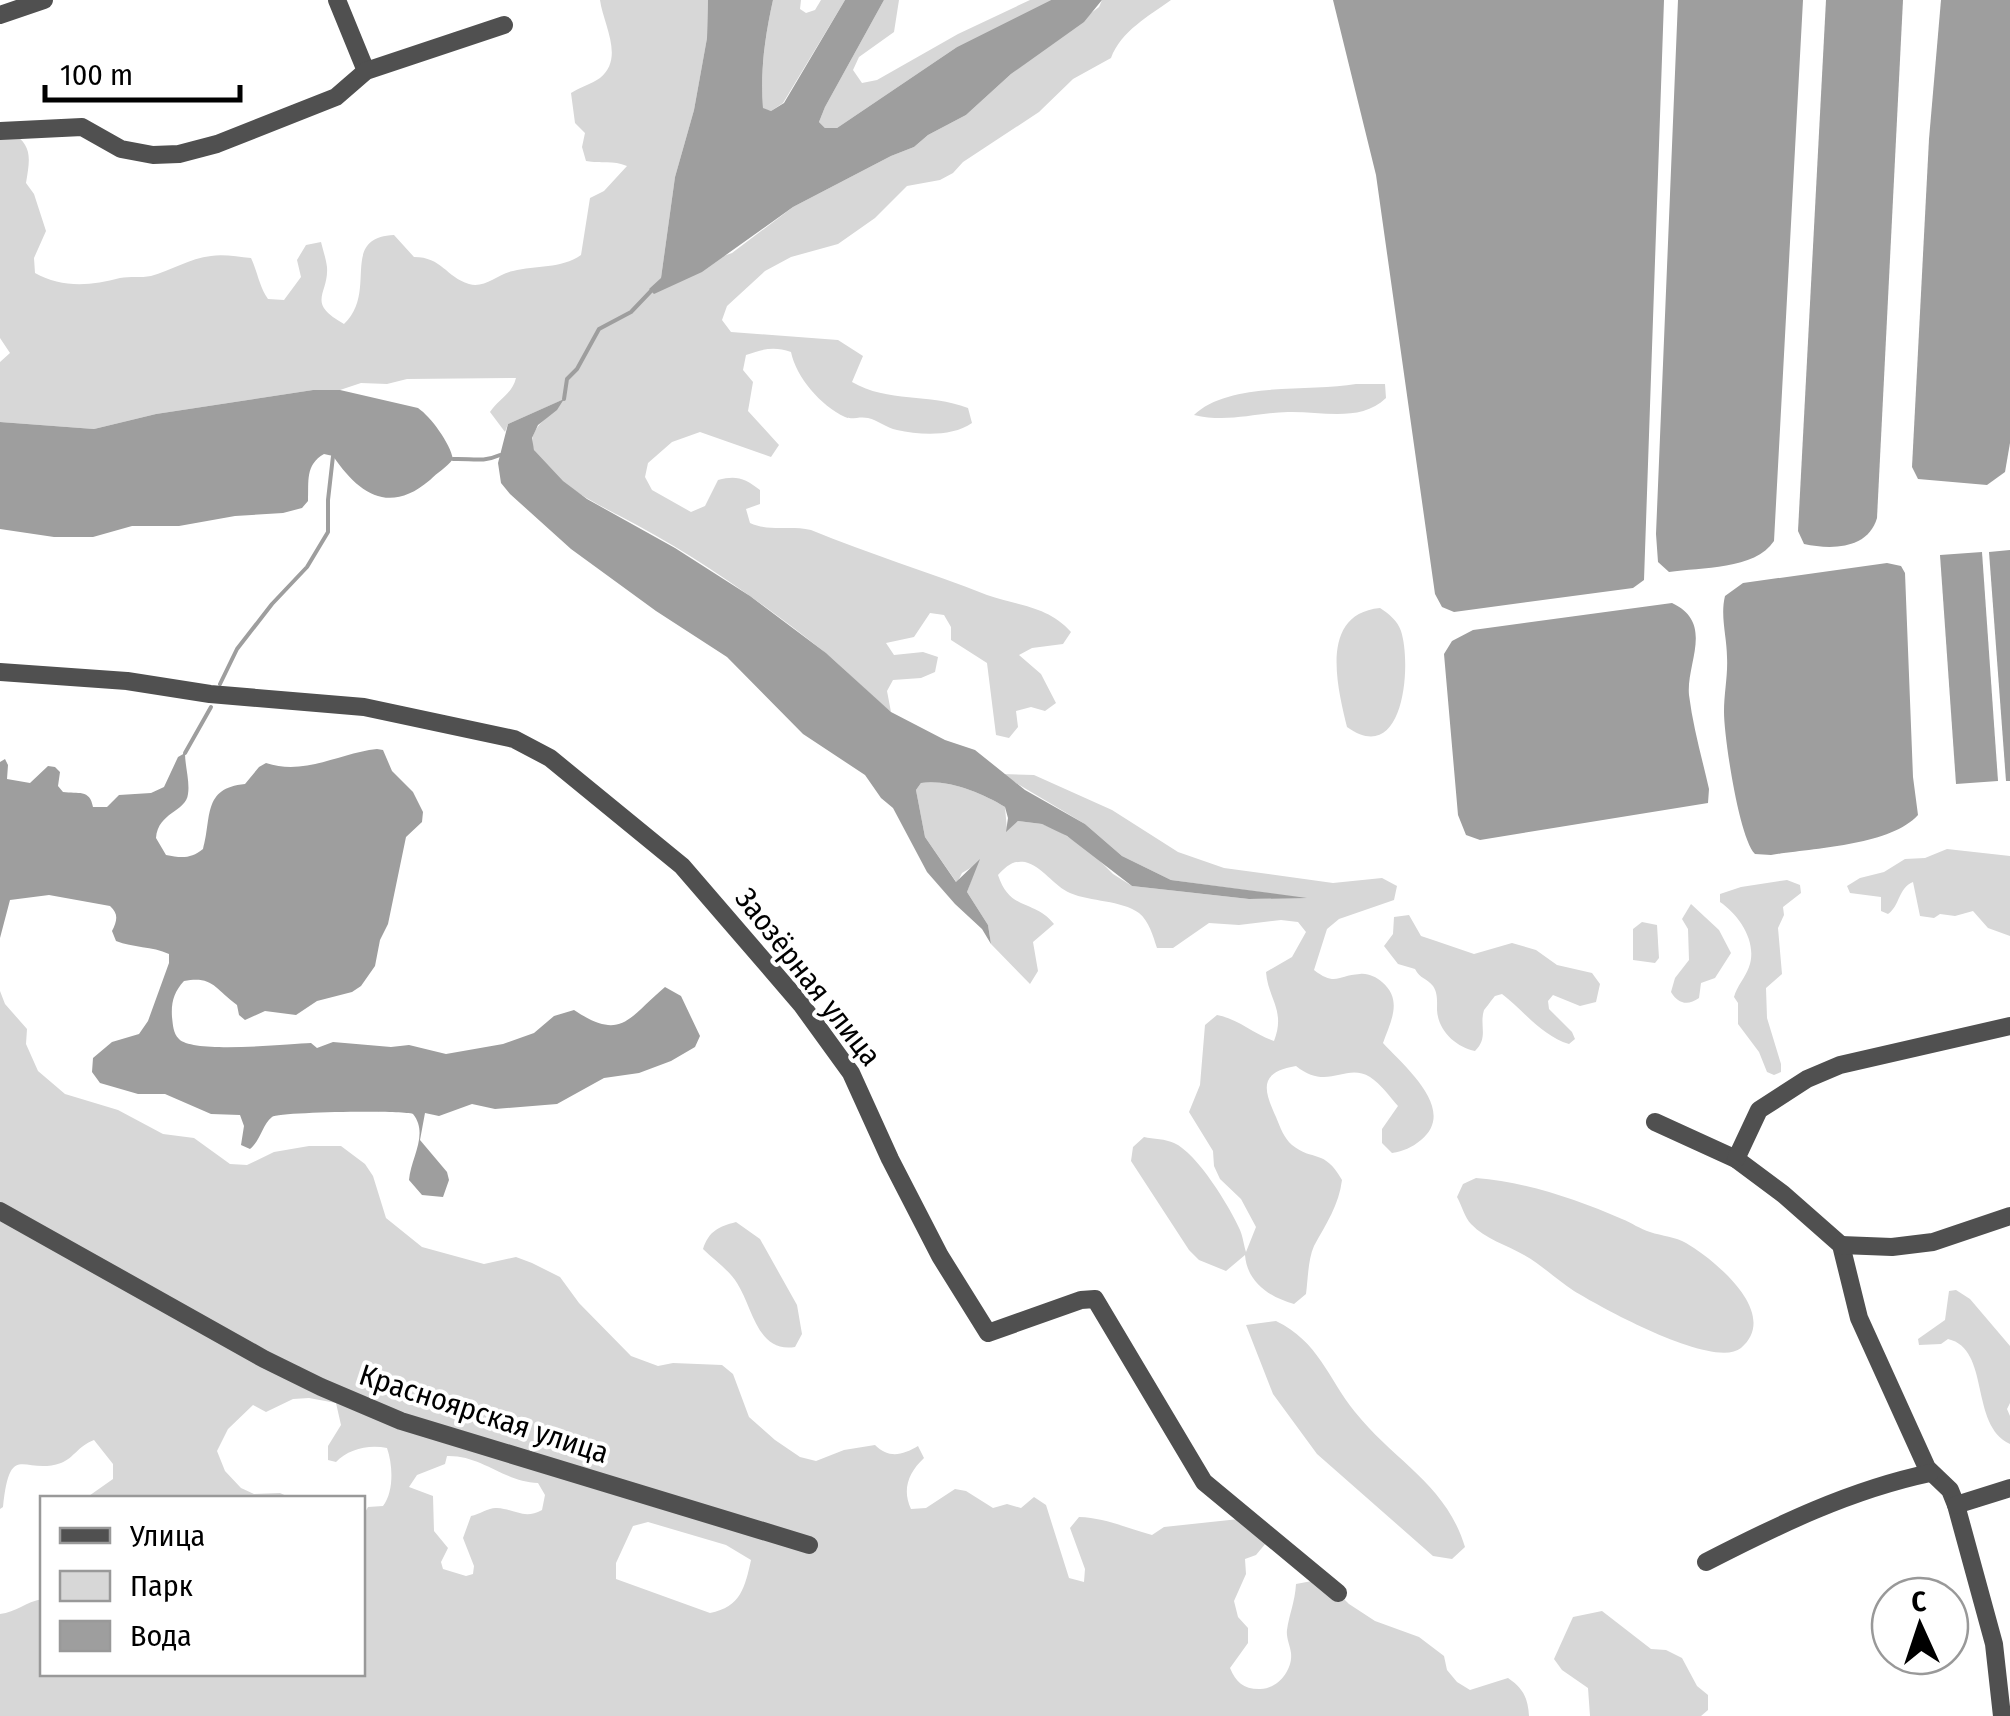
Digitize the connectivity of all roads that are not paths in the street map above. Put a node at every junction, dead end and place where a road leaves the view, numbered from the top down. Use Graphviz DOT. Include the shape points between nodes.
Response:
graph roads {
  1 [pos="44,0"];
  2 [pos="337,0"];
  3 [pos="0,15"];
  4 [pos="504,24"];
  5 [pos="366,71"];
  6 [pos="0,131"];
  7 [pos="0,672"];
  8 [pos="2010,1026"];
  9 [pos="1655,1122"];
  10 [pos="1736,1159"];
  11 [pos="0,1211"];
  12 [pos="2010,1216"];
  13 [pos="1841,1245"];
  14 [pos="1930,1473"];
  15 [pos="2010,1488"];
  16 [pos="1956,1505"];
  17 [pos="809,1545"];
  18 [pos="1706,1562"];
  19 [pos="1338,1592"];
  20 [pos="2002,1716"];
  1 -- 3 [label="street"];
  2 -- 5 [label="street"];
  4 -- 5 [label="street"];
  5 -- 6 [label="street" via="336,97 178,154 121,149 82,126"];
  7 -- 19 [label="street, Заозёрная улица" via="364,707 514,739 550,758 682,866 801,1004 851,1072 924,1224 988,1332 1094,1299 1204,1482"];
  8 -- 10 [label="street" via="1840,1065 1807,1079 1758,1110"];
  9 -- 10 [label="street"];
  10 -- 13 [label="street"];
  11 -- 17 [label="street, Красноярская улица" via="321,1388 401,1421"];
  12 -- 13 [label="street" via="1933,1242"];
  13 -- 14 [label="street" via="1860,1318"];
  14 -- 16 [label="street"];
  14 -- 18 [label="street" via="1786,1520"];
  15 -- 16 [label="street"];
  16 -- 20 [label="street" via="1994,1644"];
}
